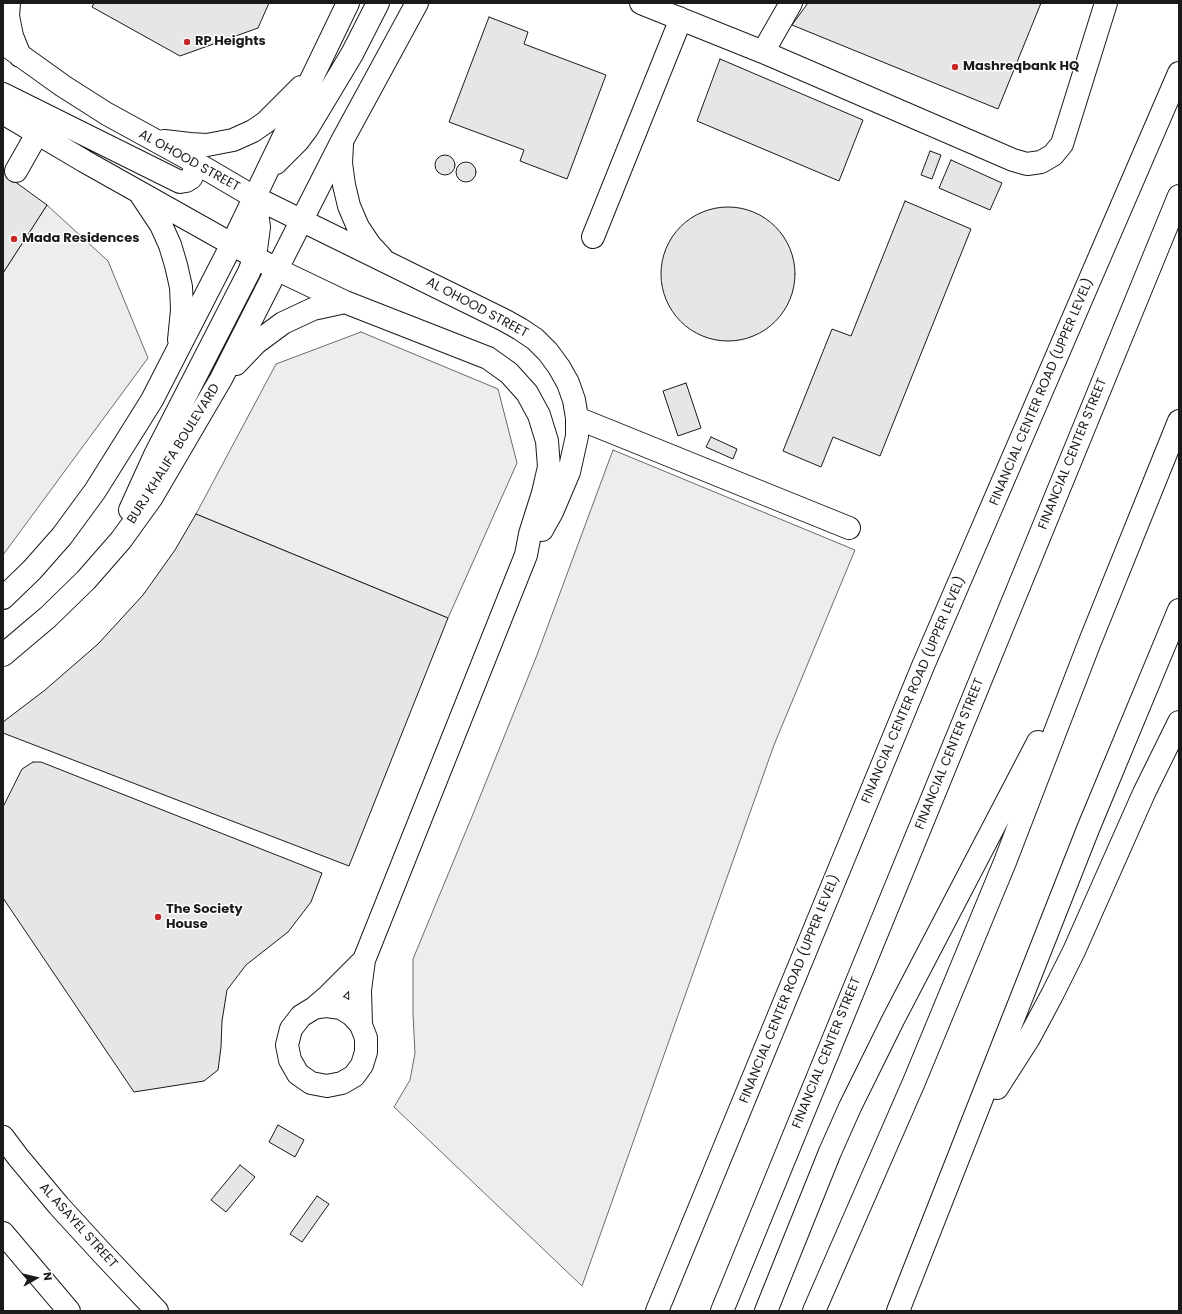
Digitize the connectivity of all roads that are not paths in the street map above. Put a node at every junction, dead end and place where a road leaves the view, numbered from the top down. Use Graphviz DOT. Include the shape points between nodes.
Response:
graph roads {
  1 [pos="9,3"];
  2 [pos="348,3"];
  3 [pos="378,3"];
  4 [pos="400,3"];
  5 [pos="417,3"];
  6 [pos="641,3"];
  7 [pos="790,3"];
  8 [pos="1106,3"];
  9 [pos="679,18"];
  10 [pos="3,43"];
  11 [pos="763,52"];
  12 [pos="20,56"];
  13 [pos="381,70"];
  14 [pos="1179,73"];
  15 [pos="314,75"];
  16 [pos="3,94"];
  17 [pos="3,113"];
  18 [pos="37,134"];
  19 [pos="152,140"];
  20 [pos="342,141"];
  21 [pos="191,160"];
  22 [pos="267,170"];
  23 [pos="16,171"];
  24 [pos="137,190"];
  25 [pos="1179,196"];
  26 [pos="254,197"];
  27 [pos="301,221"];
  28 [pos="593,237"];
  29 [pos="232,244"];
  30 [pos="255,257"];
  31 [pos="385,262"];
  32 [pos="276,269"];
  33 [pos="345,302"];
  34 [pos="176,355"];
  35 [pos="221,379"];
  36 [pos="577,418"];
  37 [pos="1179,421"];
  38 [pos="849,528"];
  39 [pos="120,540"];
  40 [pos="526,555"];
  41 [pos="3,598"];
  42 [pos="1179,610"];
  43 [pos="1089,644"];
  44 [pos="3,654"];
  45 [pos="1179,722"];
  46 [pos="364,960"];
  47 [pos="314,1008"];
  48 [pos="361,1025"];
  49 [pos="974,1120"];
  50 [pos="3,1137"];
  51 [pos="3,1233"];
  52 [pos="69,1311"];
  53 [pos="157,1311"];
  54 [pos="657,1311"];
  55 [pos="722,1311"];
  56 [pos="766,1311"];
  57 [pos="814,1311"];
  58 [pos="898,1311"];
  1 -- 12 [label="main road" via="8,16 12,36"];
  2 -- 15 [label="main road"];
  3 -- 22 [label="main road" via="352,54 307,129 278,162"];
  4 -- 13 [label="main road"];
  5 -- 13 [label="main road, BURJ KHALIFA BOULEVARD"];
  6 -- 9 [label="main road"];
  7 -- 11 [label="main road"];
  8 -- 11 [label="main road" via="1062,144 1053,155 1041,162 1027,164 1013,160"];
  9 -- 11 [label="main road"];
  9 -- 28 [label="main road"];
  10 -- 12 [label="main road, AL OHOOD STREET"];
  12 -- 19 [label="main road, AL OHOOD STREET" via="107,114"];
  13 -- 20 [label="main road, BURJ KHALIFA BOULEVARD"];
  14 -- 54 [label="main road, FINANCIAL CENTER ROAD (UPPER LEVEL)" via="923,666"];
  15 -- 19 [label="main road" via="266,122 233,140 207,145"];
  15 -- 22 [label="main road"];
  16 -- 21 [label="main road" via="180,182 191,178 194,172"];
  17 -- 18 [label="main road"];
  18 -- 23 [label="main road"];
  18 -- 24 [label="main road"];
  19 -- 21 [label="main road, AL OHOOD STREET"];
  20 -- 27 [label="main road, BURJ KHALIFA BOULEVARD"];
  20 -- 31 [label="main road" via="342,170 349,206 362,233"];
  21 -- 26 [label="main road, AL OHOOD STREET"];
  22 -- 26 [label="main road"];
  24 -- 29 [label="main road"];
  24 -- 34 [label="main road" via="161,225 176,265 181,287 182,310"];
  25 -- 55 [label="main road, FINANCIAL CENTER STREET"];
  26 -- 27 [label="main road, AL OHOOD STREET"];
  26 -- 29 [label="main road"];
  26 -- 30 [label="main road" via="259,227"];
  27 -- 31 [label="main road, AL OHOOD STREET"];
  27 -- 32 [label="main road, BURJ KHALIFA BOULEVARD"];
  29 -- 30 [label="main road"];
  29 -- 34 [label="main road"];
  30 -- 32 [label="main road"];
  30 -- 39 [label="main road" via="142,482"];
  31 -- 36 [label="main road, AL OHOOD STREET" via="504,320 535,339 548,352 568,383"];
  32 -- 33 [label="main road"];
  32 -- 35 [label="main road, BURJ KHALIFA BOULEVARD"];
  33 -- 35 [label="main road" via="313,309 283,323 256,343"];
  33 -- 40 [label="main road" via="488,358 509,373 527,393 540,416 547,441 549,467"];
  34 -- 41 [label="main road" via="144,413 95,491 62,536"];
  35 -- 39 [label="main road, BURJ KHALIFA BOULEVARD" via="152,497"];
  36 -- 38 [label="main road"];
  36 -- 40 [label="main road, AL OHOOD STREET" via="577,436 569,472 552,512"];
  37 -- 43 [label="main road"];
  39 -- 44 [label="main road, BURJ KHALIFA BOULEVARD" via="86,580 48,617"];
  40 -- 46 [label="main road"];
  42 -- 49 [label="main road" via="1088,829"];
  43 -- 56 [label="main road" via="850,1107"];
  43 -- 57 [label="main road" via="1002,869 914,1082"];
  45 -- 49 [label="main road" via="1052,995 1029,1038"];
  46 -- 47 [label="main road"];
  46 -- 48 [label="main road" via="360,990"];
  47 -- 48 [label="main road" via="341,1008"];
  47 -- 48 [label="main road" via="301,1016 291,1029 287,1044 290,1060 298,1074 311,1083 327,1086 342,1083 354,1076 362,1065 366,1052 366,1038"];
  49 -- 58 [label="main road"];
  50 -- 53 [label="main road, AL ASAYEL STREET" via="59,1206"];
  51 -- 52 [label="main road"];
}
